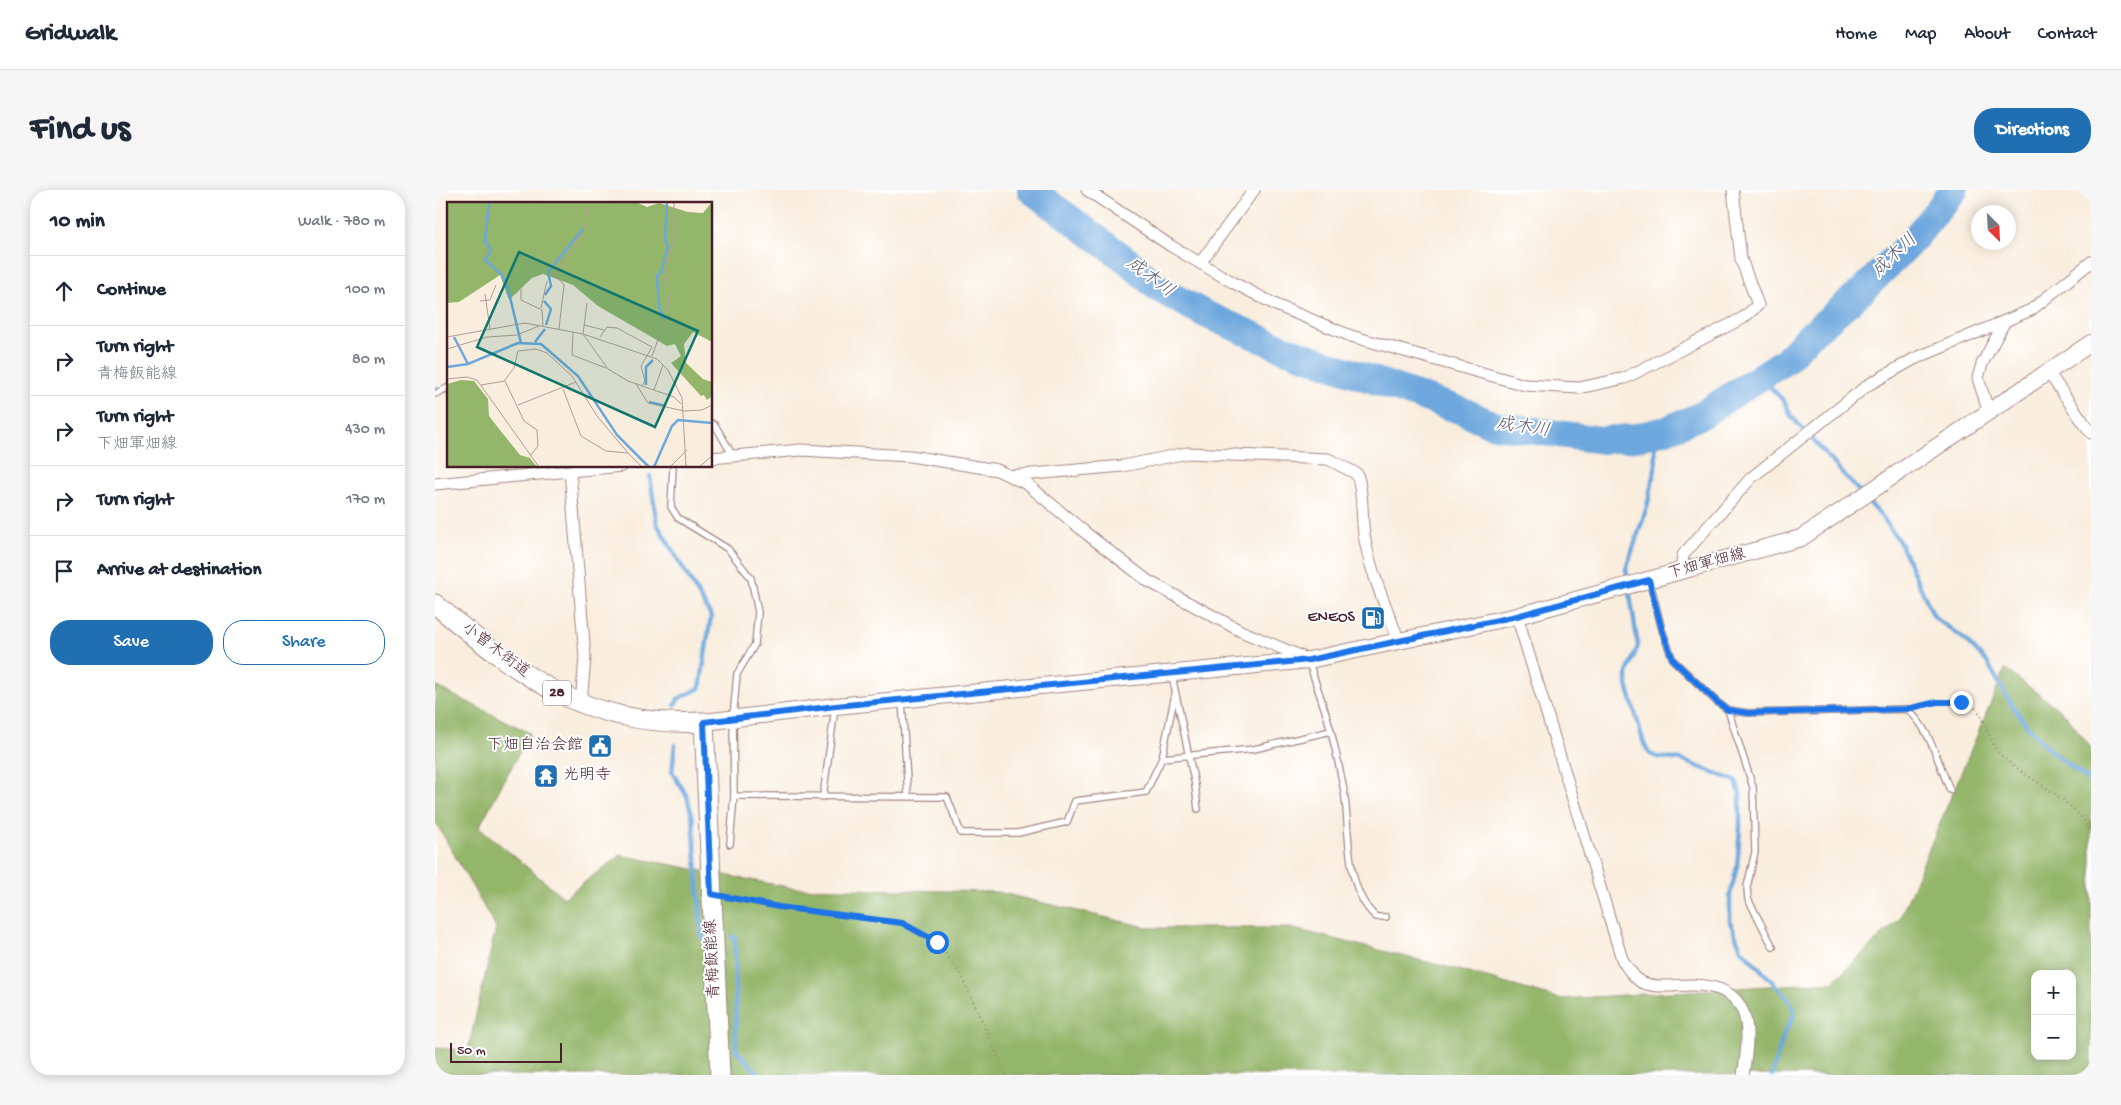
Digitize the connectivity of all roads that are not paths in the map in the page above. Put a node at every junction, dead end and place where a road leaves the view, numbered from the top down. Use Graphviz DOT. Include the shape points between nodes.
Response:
graph roads {
  1 [pos="1087,190"];
  2 [pos="1254,190"];
  3 [pos="1733,190"];
  4 [pos="2091,262"];
  5 [pos="1199,263"];
  6 [pos="2005,321"];
  7 [pos="2091,344"];
  8 [pos="2049,372"];
  9 [pos="447,388"];
  10 [pos="435,394"];
  11 [pos="1989,413"];
  12 [pos="713,424"];
  13 [pos="2091,433"];
  14 [pos="733,456"];
  15 [pos="713,458"];
  16 [pos="605,468"];
  17 [pos="673,468"];
  18 [pos="570,472"];
  19 [pos="1009,476"];
  20 [pos="435,484"];
  21 [pos="1681,572"];
  22 [pos="1649,580"];
  23 [pos="435,604"];
  24 [pos="1517,616"];
  25 [pos="1399,642"];
  26 [pos="1309,660"];
  27 [pos="1171,674"];
  28 [pos="1175,694"];
  29 [pos="902,700"];
  30 [pos="581,704"];
  31 [pos="836,706"];
  32 [pos="1728,710"];
  33 [pos="733,718"];
  34 [pos="704,722"];
  35 [pos="1331,731"];
  36 [pos="1189,755"];
  37 [pos="1162,758"];
  38 [pos="1950,790"];
  39 [pos="734,796"];
  40 [pos="908,796"];
  41 [pos="823,797"];
  42 [pos="1198,809"];
  43 [pos="730,844"];
  44 [pos="1387,917"];
  45 [pos="1773,947"];
  46 [pos="720,1075"];
  47 [pos="1743,1075"];
  1 -- 5 [label="street"];
  2 -- 5 [label="street"];
  3 -- 5 [label="street" via="1741,259 1758,305 1743,318 1625,378 1579,388 1525,385 1351,336 1279,306"];
  4 -- 6 [label="street" via="2047,300"];
  6 -- 11 [label="street" via="1979,378"];
  6 -- 21 [label="street" via="1914,359 1868,385 1751,478 1683,555"];
  7 -- 8 [label="main road, 下畑軍畑線"];
  8 -- 11 [label="main road, 下畑軍畑線"];
  8 -- 13 [label="street"];
  9 -- 10 [label="lane"];
  11 -- 21 [label="main road, 下畑軍畑線" via="1801,538"];
  12 -- 14 [label="lane"];
  14 -- 15 [label="street"];
  14 -- 19 [label="street" via="801,450 911,456 997,470"];
  16 -- 18 [label="street"];
  17 -- 33 [label="lane" via="671,508 677,518 728,549 751,578 758,612 755,644 737,674"];
  18 -- 20 [label="street"];
  18 -- 30 [label="street" via="585,657"];
  19 -- 25 [label="street" via="1123,466 1187,453 1328,460 1357,474 1363,490 1364,535 1376,580"];
  19 -- 26 [label="street" via="1027,484 1148,580 1241,631"];
  21 -- 22 [label="main road, 下畑軍畑線"];
  22 -- 24 [label="main road, 下畑軍畑線"];
  22 -- 32 [label="lane" via="1673,660"];
  23 -- 30 [label="main road, 小曽木街道 / 28" via="527,677"];
  24 -- 25 [label="main road, 下畑軍畑線"];
  24 -- 47 [label="street" via="1622,959 1629,972 1646,983 1709,986 1737,1001 1748,1024"];
  25 -- 26 [label="main road, 下畑軍畑線"];
  26 -- 27 [label="main road, 下畑軍畑線"];
  26 -- 35 [label="lane"];
  27 -- 28 [label="lane"];
  27 -- 29 [label="main road, 下畑軍畑線"];
  28 -- 36 [label="lane"];
  28 -- 37 [label="lane"];
  29 -- 31 [label="main road, 下畑軍畑線"];
  29 -- 40 [label="lane"];
  30 -- 34 [label="main road, 小曽木街道 / 28" via="629,719"];
  31 -- 33 [label="main road, 下畑軍畑線"];
  31 -- 41 [label="lane"];
  32 -- 38 [label="lane" via="1748,713 1907,709 1924,729"];
  32 -- 45 [label="lane" via="1755,799 1755,852 1747,887 1748,899"];
  33 -- 34 [label="main road, 下畑軍畑線"];
  33 -- 39 [label="lane"];
  34 -- 46 [label="main road, 青梅飯能線"];
  35 -- 36 [label="lane" via="1254,748"];
  35 -- 44 [label="lane" via="1345,797 1359,895 1376,917"];
  36 -- 37 [label="lane"];
  36 -- 42 [label="lane"];
  37 -- 40 [label="lane" via="1146,792 1075,801 1067,822 1017,833 961,833 947,797"];
  39 -- 41 [label="lane"];
  39 -- 43 [label="lane"];
  40 -- 41 [label="lane"];
}
